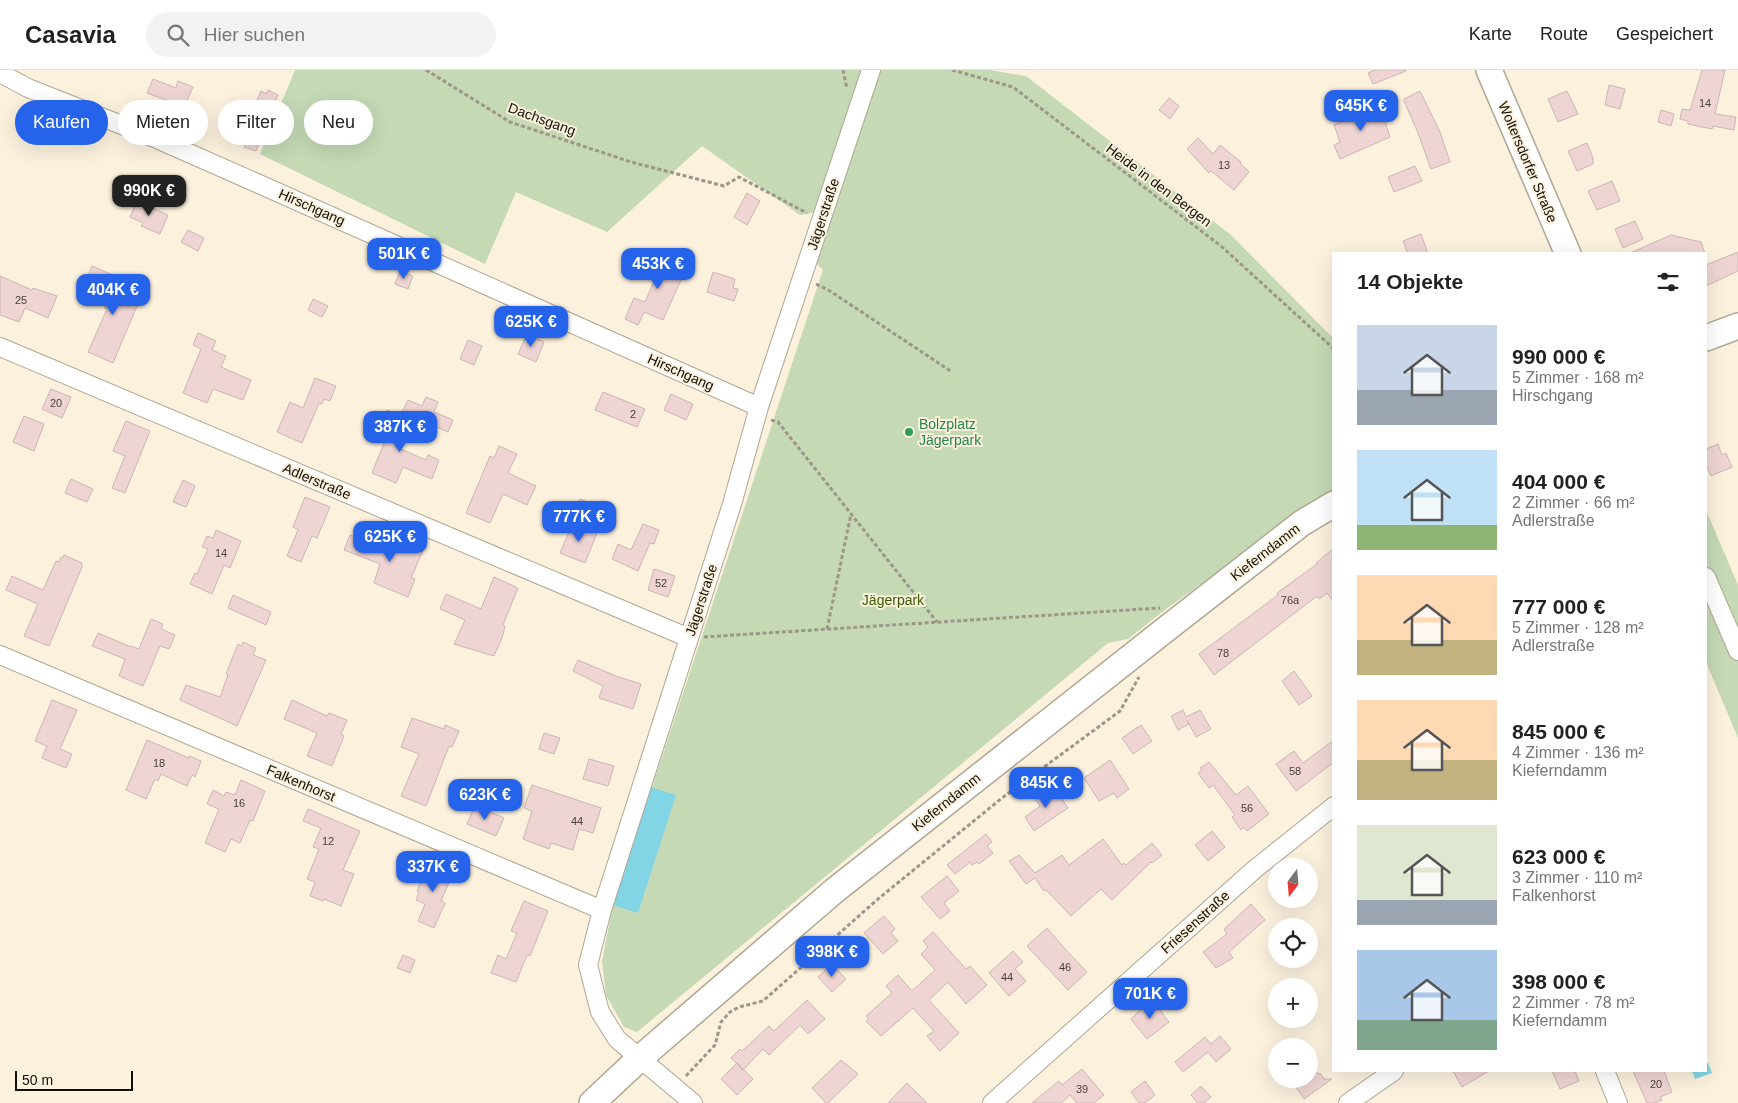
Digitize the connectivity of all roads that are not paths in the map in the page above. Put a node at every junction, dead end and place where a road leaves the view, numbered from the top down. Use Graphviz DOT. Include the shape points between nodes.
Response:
graph roads {
  1 [pos="872,70"];
  2 [pos="1489,70"];
  3 [pos="0,73"];
  4 [pos="1567,252"];
  5 [pos="1738,326"];
  6 [pos="1707,338"];
  7 [pos="0,347"];
  8 [pos="758,411"];
  9 [pos="1332,505"];
  10 [pos="1707,579"];
  11 [pos="689,638"];
  12 [pos="1738,651"];
  13 [pos="0,655"];
  14 [pos="1332,808"];
  15 [pos="602,910"];
  16 [pos="640,1059"];
  17 [pos="1393,1072"];
  18 [pos="1605,1072"];
  19 [pos="592,1103"];
  20 [pos="693,1103"];
  21 [pos="992,1103"];
  22 [pos="1348,1103"];
  23 [pos="1618,1103"];
  1 -- 8 [label="street, Jägerstraße"];
  2 -- 4 [label="street, Woltersdorfer Straße"];
  3 -- 8 [label="street, Hirschgang" via="28,88 251,180"];
  5 -- 6 [label="street"];
  7 -- 11 [label="street, Adlerstraße"];
  8 -- 11 [label="street, Jägerstraße"];
  9 -- 16 [label="street, Kieferndamm" via="1302,523 834,891"];
  10 -- 12 [label="street"];
  11 -- 15 [label="street, Jägerstraße"];
  13 -- 15 [label="street, Falkenhorst"];
  14 -- 21 [label="street, Friesenstraße" via="1255,869"];
  15 -- 16 [label="street, Jägerstraße" via="588,965 600,1012 617,1039"];
  16 -- 19 [label="street"];
  16 -- 20 [label="street, Jägerstraße"];
  17 -- 22 [label="street"];
  18 -- 23 [label="street"];
}
